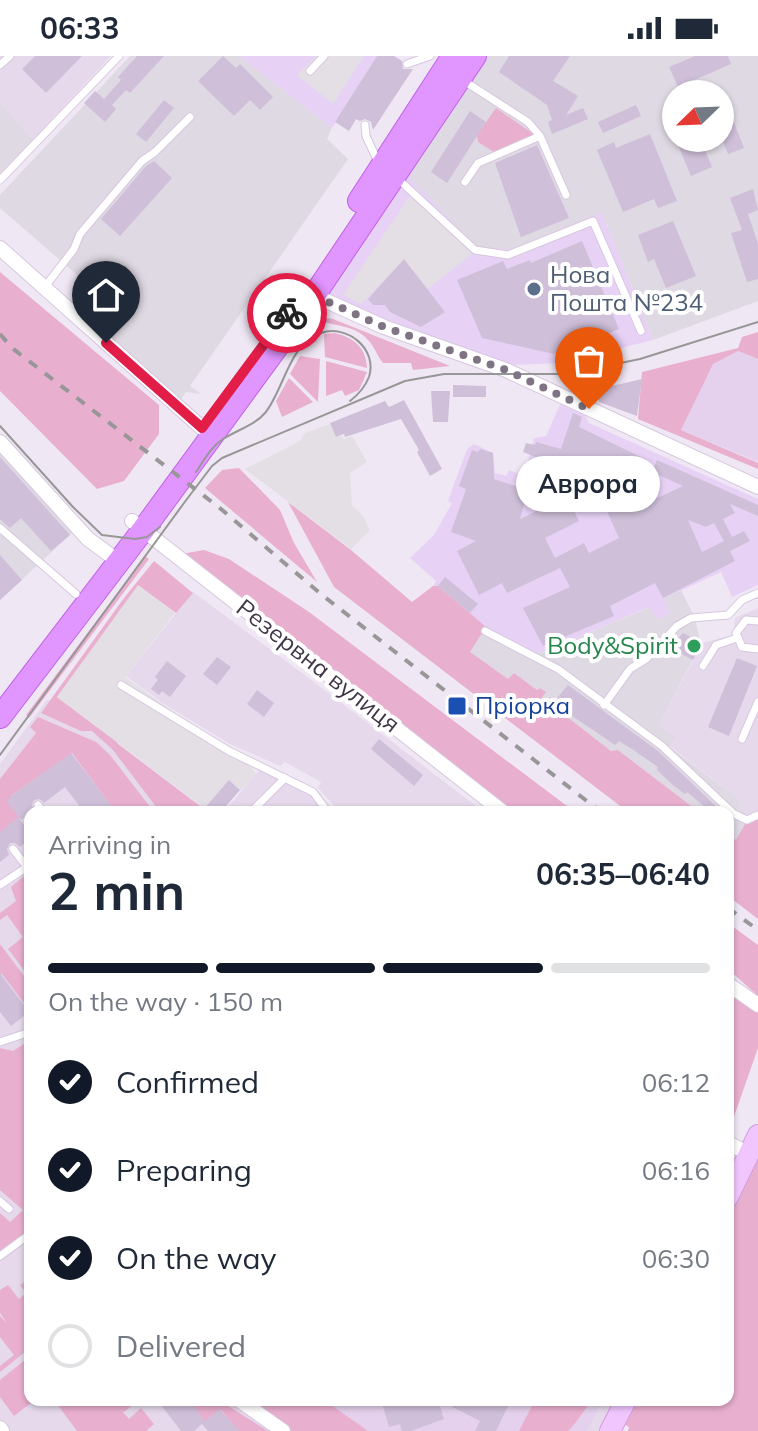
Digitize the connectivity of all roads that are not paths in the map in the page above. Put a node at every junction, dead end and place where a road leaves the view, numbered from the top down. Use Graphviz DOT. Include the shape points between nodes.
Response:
graph roads {
  1 [pos="10,56"];
  2 [pos="119,56"];
  3 [pos="324,56"];
  4 [pos="430,56"];
  5 [pos="453,56"];
  6 [pos="475,56"];
  7 [pos="407,64"];
  8 [pos="0,65"];
  9 [pos="310,71"];
  10 [pos="461,79"];
  11 [pos="190,117"];
  12 [pos="365,125"];
  13 [pos="540,136"];
  14 [pos="387,171"];
  15 [pos="0,180"];
  16 [pos="465,182"];
  17 [pos="566,195"];
  18 [pos="0,248"];
  19 [pos="44,288"];
  20 [pos="308,293"];
  21 [pos="641,331"];
  22 [pos="202,428"];
  23 [pos="0,442"];
  24 [pos="758,487"];
  25 [pos="140,525"];
  26 [pos="0,528"];
  27 [pos="113,557"];
  28 [pos="758,593"];
  29 [pos="76,594"];
  30 [pos="757,620"];
  31 [pos="485,631"];
  32 [pos="737,638"];
  33 [pos="758,649"];
  34 [pos="703,666"];
  35 [pos="121,685"];
  36 [pos="0,693"];
  37 [pos="758,702"];
  38 [pos="604,705"];
  39 [pos="0,717"];
  40 [pos="742,739"];
  41 [pos="285,778"];
  42 [pos="257,806"];
  43 [pos="324,806"];
  44 [pos="495,806"];
  45 [pos="726,806"];
  46 [pos="734,814"];
  47 [pos="758,815"];
  48 [pos="13,849"];
  49 [pos="24,861"];
  50 [pos="24,869"];
  51 [pos="0,885"];
  52 [pos="734,988"];
  53 [pos="758,1005"];
  54 [pos="24,1034"];
  55 [pos="0,1042"];
  56 [pos="734,1143"];
  57 [pos="754,1144"];
  58 [pos="734,1185"];
  59 [pos="0,1201"];
  60 [pos="9,1209"];
  61 [pos="24,1238"];
  62 [pos="0,1256"];
  63 [pos="248,1406"];
  64 [pos="623,1406"];
  65 [pos="283,1431"];
  66 [pos="610,1431"];
  1 -- 8 [label="lane"];
  2 -- 15 [label="lane"];
  3 -- 9 [label="lane"];
  4 -- 7 [label="lane"];
  5 -- 14 [label="main road"];
  6 -- 10 [label="main road"];
  10 -- 13 [label="lane" via="528,122"];
  10 -- 14 [label="main road"];
  11 -- 19 [label="lane" via="142,161 80,234"];
  12 -- 14 [label="lane"];
  13 -- 16 [label="lane" via="478,163"];
  13 -- 17 [label="lane"];
  14 -- 20 [label="main road"];
  14 -- 20 [label="main road" via="371,209"];
  14 -- 21 [label="lane" via="475,250 508,255 593,221"];
  18 -- 19 [label="street"];
  19 -- 22 [label="street"];
  20 -- 22 [label="main road"];
  20 -- 24 [label="street" via="384,327 506,370"];
  20 -- 25 [label="main road"];
  22 -- 25 [label="main road"];
  23 -- 27 [label="street" via="88,539"];
  25 -- 27 [label="main road"];
  25 -- 44 [label="street, Резервна вулиця"];
  26 -- 29 [label="lane"];
  27 -- 29 [label="main road"];
  27 -- 39 [label="main road"];
  28 -- 38 [label="lane" via="728,615 691,618 677,626 630,669"];
  29 -- 36 [label="main road"];
  30 -- 32 [label="lane" via="741,623"];
  31 -- 38 [label="lane" via="558,669"];
  32 -- 33 [label="lane" via="742,647"];
  32 -- 34 [label="lane" via="716,645"];
  35 -- 41 [label="lane" via="229,751"];
  37 -- 40 [label="lane"];
  38 -- 45 [label="lane" via="662,746"];
  41 -- 42 [label="lane"];
  41 -- 43 [label="lane" via="313,792"];
  46 -- 47 [label="lane" via="747,820"];
  48 -- 49 [label="lane"];
  50 -- 51 [label="lane"];
  52 -- 53 [label="street"];
  54 -- 55 [label="lane"];
  56 -- 57 [label="street"];
  57 -- 58 [label="main road"];
  59 -- 60 [label="lane"];
  61 -- 62 [label="lane"];
  63 -- 65 [label="street"];
  64 -- 66 [label="main road"];
}
